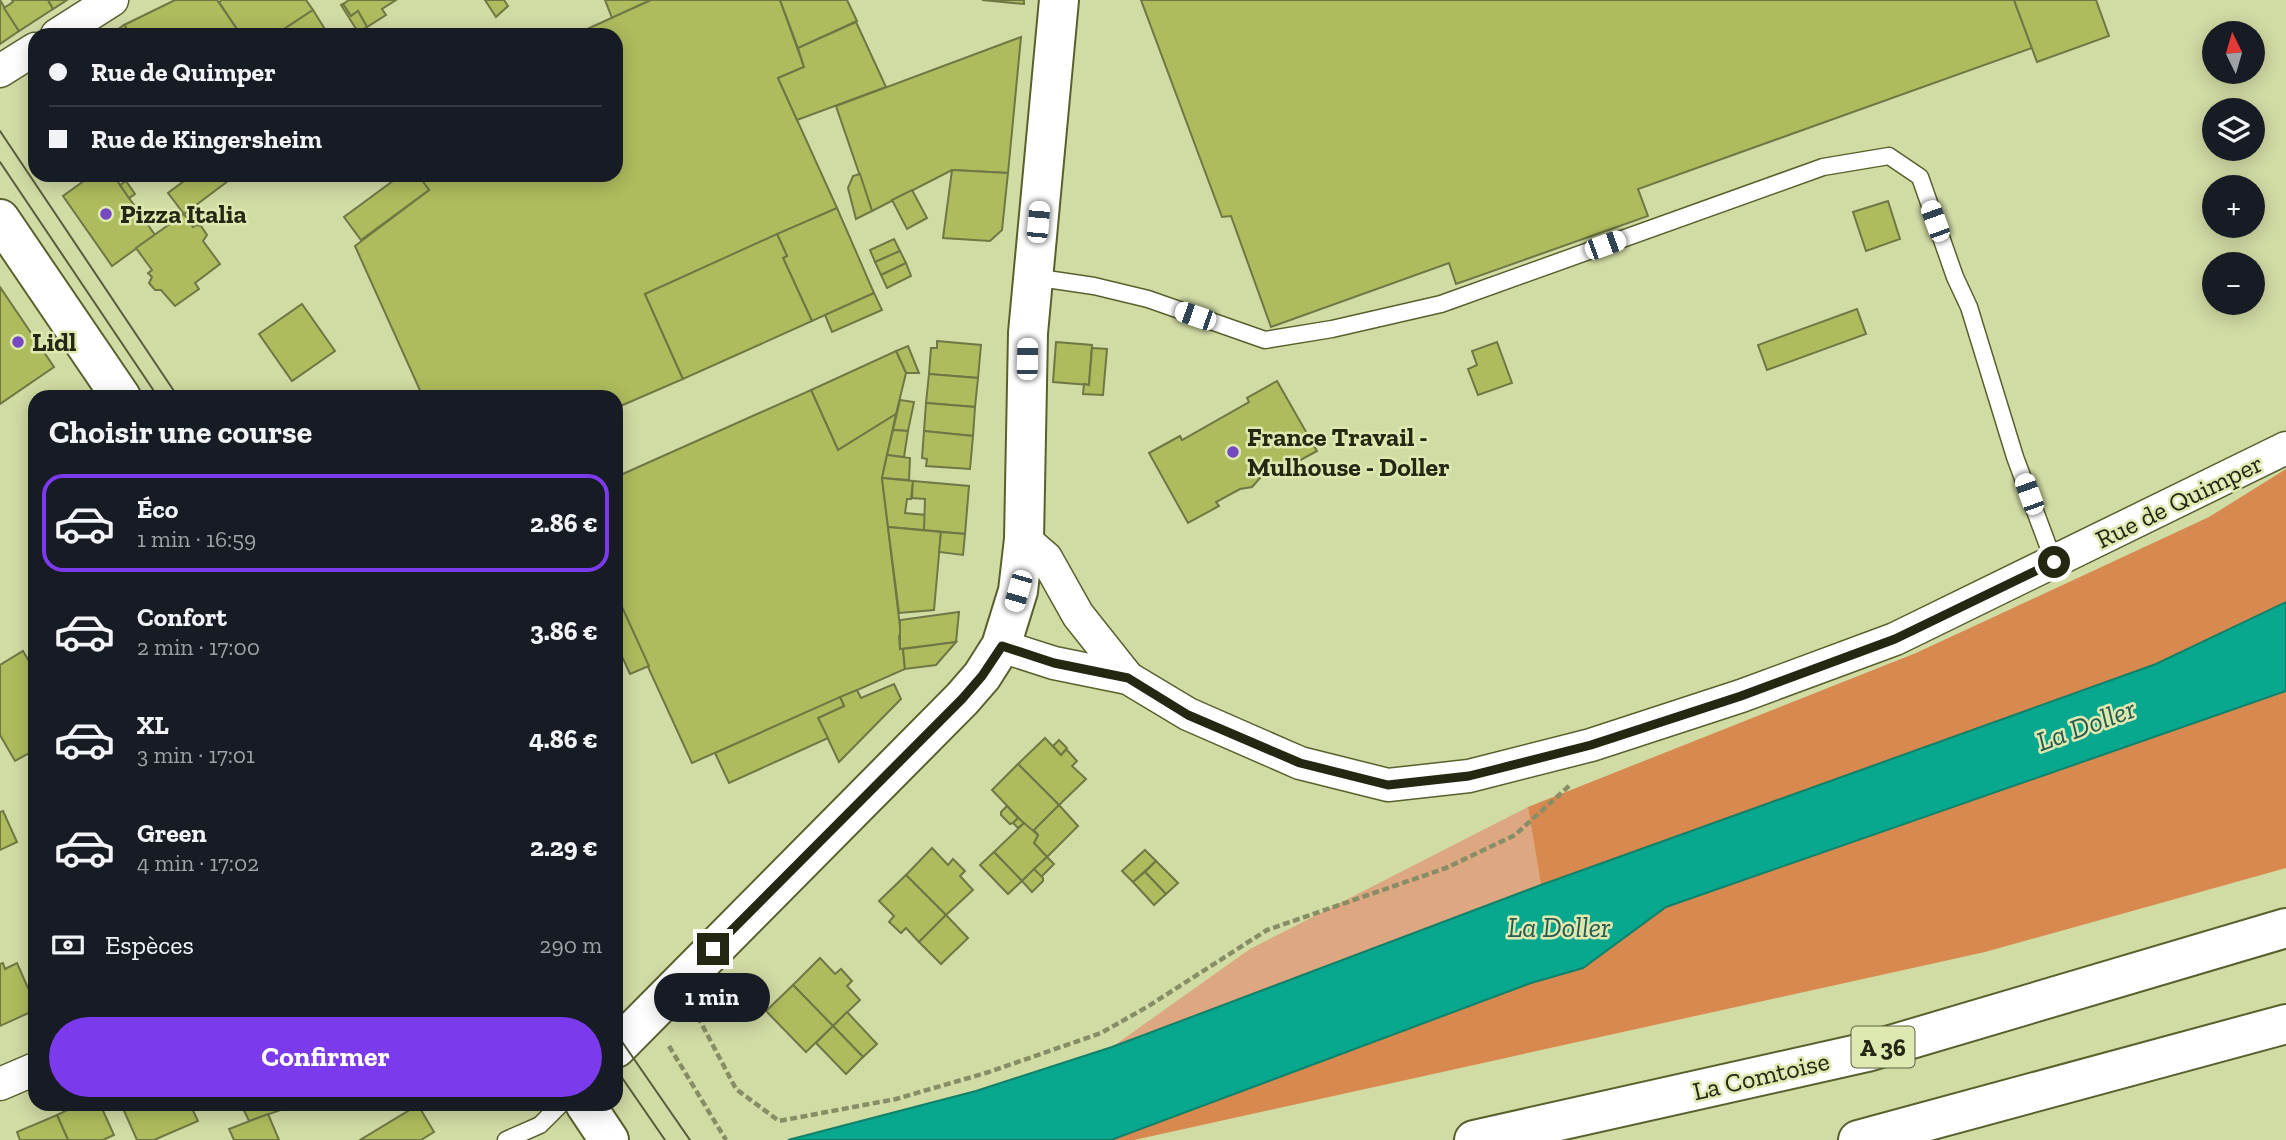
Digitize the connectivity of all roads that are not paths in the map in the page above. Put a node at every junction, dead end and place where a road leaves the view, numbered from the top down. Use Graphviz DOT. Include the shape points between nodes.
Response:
graph roads {
  1 [pos="112,0"];
  2 [pos="1059,0"];
  3 [pos="68,28"];
  4 [pos="28,53"];
  5 [pos="0,71"];
  6 [pos="0,219"];
  7 [pos="1033,277"];
  8 [pos="116,390"];
  9 [pos="2286,448"];
  10 [pos="1024,539"];
  11 [pos="2054,562"];
  12 [pos="1002,646"];
  13 [pos="1128,678"];
  14 [pos="2286,928"];
  15 [pos="2286,1024"];
  16 [pos="623,1041"];
  17 [pos="28,1072"];
  18 [pos="0,1084"];
  19 [pos="554,1111"];
  20 [pos="590,1111"];
  21 [pos="506,1140"];
  22 [pos="609,1140"];
  23 [pos="1474,1140"];
  24 [pos="1858,1140"];
  1 -- 3 [label="street"];
  2 -- 7 [label="main road"];
  4 -- 5 [label="street"];
  6 -- 8 [label="main road"];
  7 -- 10 [label="main road"];
  7 -- 11 [label="lane" via="1148,299 1265,341 1441,304 1823,167 1889,156 1920,177 1969,307 2015,457"];
  9 -- 11 [label="street, Rue de Quimper"];
  10 -- 12 [label="main road" via="1018,591"];
  10 -- 13 [label="street, Rue de Quimper" via="1046,558 1078,615"];
  11 -- 13 [label="street, Rue de Quimper" via="1895,639 1741,696 1591,745 1469,776 1388,785 1300,763 1188,715"];
  12 -- 13 [label="street, Rue de Quimper" via="1054,663"];
  12 -- 16 [label="main road" via="962,699"];
  14 -- 23 [label="main road, La Comtoise / A 36" via="1867,1052"];
  15 -- 24 [label="main road"];
  17 -- 18 [label="street"];
  19 -- 21 [label="lane" via="540,1125"];
  20 -- 22 [label="main road"];
}
